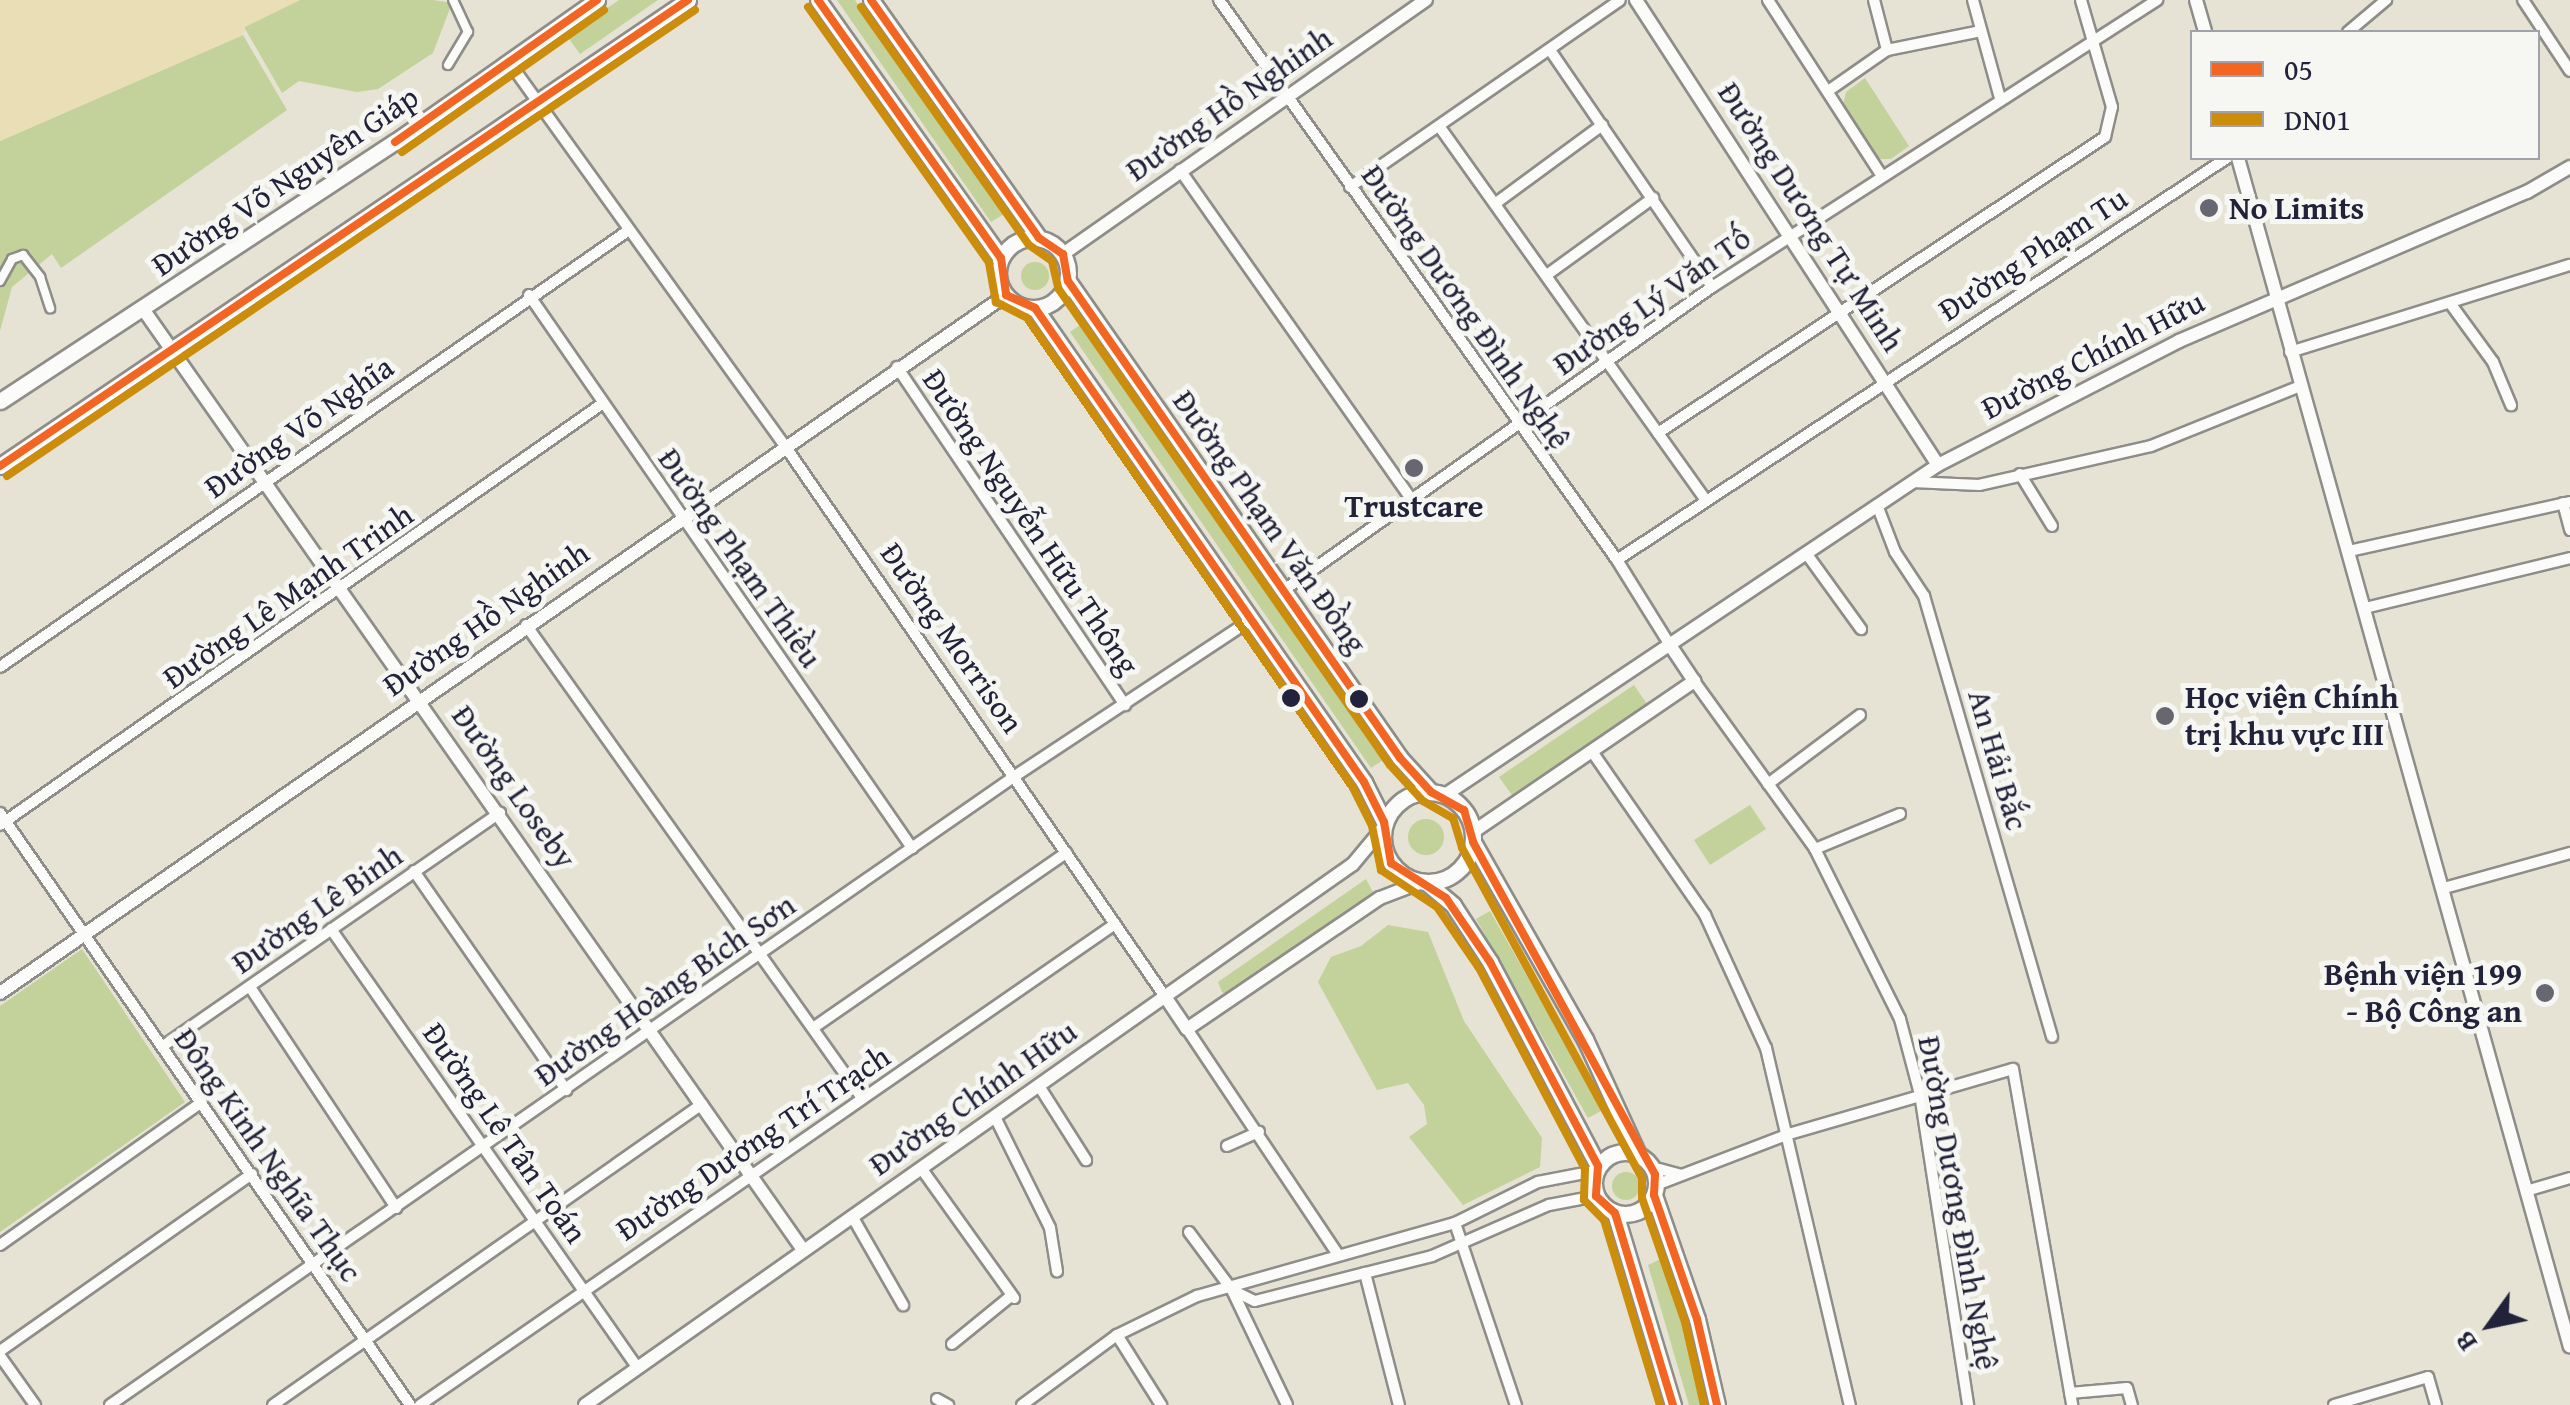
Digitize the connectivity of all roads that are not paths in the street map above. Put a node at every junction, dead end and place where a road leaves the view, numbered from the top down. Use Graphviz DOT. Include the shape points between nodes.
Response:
graph roads {
  1 [pos="453,0"];
  2 [pos="597,0"];
  3 [pos="688,0"];
  4 [pos="818,0"];
  5 [pos="871,0"];
  6 [pos="1220,0"];
  7 [pos="1426,0"];
  8 [pos="1620,0"];
  9 [pos="1636,0"];
  10 [pos="1768,0"];
  11 [pos="1874,0"];
  12 [pos="1972,0"];
  13 [pos="2081,0"];
  14 [pos="2157,0"];
  15 [pos="2196,0"];
  16 [pos="2386,0"];
  17 [pos="2523,0"];
  18 [pos="2204,30"];
  19 [pos="2350,30"];
  20 [pos="1981,31"];
  21 [pos="2092,40"];
  22 [pos="1550,50"];
  23 [pos="1886,50"];
  24 [pos="508,62"];
  25 [pos="448,65"];
  26 [pos="2570,71"];
  27 [pos="1828,91"];
  28 [pos="1287,96"];
  29 [pos="2000,98"];
  30 [pos="540,105"];
  31 [pos="1602,125"];
  32 [pos="1439,126"];
  33 [pos="2224,160"];
  34 [pos="2239,160"];
  35 [pos="2570,167"];
  36 [pos="1180,170"];
  37 [pos="1882,175"];
  38 [pos="1350,187"];
  39 [pos="1653,198"];
  40 [pos="1496,203"];
  41 [pos="629,230"];
  42 [pos="1792,234"];
  43 [pos="1039,238"];
  44 [pos="1063,254"];
  45 [pos="1001,258"];
  46 [pos="2570,265"];
  47 [pos="1548,274"];
  48 [pos="0,281"];
  49 [pos="1068,281"];
  50 [pos="1712,287"];
  51 [pos="529,295"];
  52 [pos="1006,295"];
  53 [pos="2274,297"];
  54 [pos="2450,303"];
  55 [pos="50,308"];
  56 [pos="1035,308"];
  57 [pos="144,309"];
  58 [pos="1840,310"];
  59 [pos="2290,352"];
  60 [pos="175,353"];
  61 [pos="1608,362"];
  62 [pos="897,367"];
  63 [pos="1884,380"];
  64 [pos="2300,386"];
  65 [pos="0,400"];
  66 [pos="602,404"];
  67 [pos="2511,404"];
  68 [pos="1517,425"];
  69 [pos="1658,433"];
  70 [pos="784,446"];
  71 [pos="1938,465"];
  72 [pos="0,466"];
  73 [pos="2020,474"];
  74 [pos="268,480"];
  75 [pos="1912,482"];
  76 [pos="1410,496"];
  77 [pos="1704,498"];
  78 [pos="2566,502"];
  79 [pos="1877,506"];
  80 [pos="682,517"];
  81 [pos="2052,526"];
  82 [pos="2570,530"];
  83 [pos="2349,550"];
  84 [pos="1806,553"];
  85 [pos="2570,558"];
  86 [pos="1617,560"];
  87 [pos="342,590"];
  88 [pos="1284,590"];
  89 [pos="2365,608"];
  90 [pos="1252,620"];
  91 [pos="526,625"];
  92 [pos="1861,629"];
  93 [pos="1670,645"];
  94 [pos="0,666"];
  95 [pos="1694,681"];
  96 [pos="418,699"];
  97 [pos="1124,705"];
  98 [pos="1860,715"];
  99 [pos="1594,753"];
  100 [pos="1014,776"];
  101 [pos="1768,784"];
  102 [pos="1438,793"];
  103 [pos="500,813"];
  104 [pos="1900,814"];
  105 [pos="2,820"];
  106 [pos="1384,825"];
  107 [pos="1473,837"];
  108 [pos="912,848"];
  109 [pos="1814,850"];
  110 [pos="2570,852"];
  111 [pos="1066,853"];
  112 [pos="414,871"];
  113 [pos="1424,882"];
  114 [pos="2444,888"];
  115 [pos="1114,924"];
  116 [pos="331,930"];
  117 [pos="84,934"];
  118 [pos="763,954"];
  119 [pos="250,988"];
  120 [pos="0,993"];
  121 [pos="1166,998"];
  122 [pos="813,1028"];
  123 [pos="1187,1029"];
  124 [pos="650,1030"];
  125 [pos="2052,1036"];
  126 [pos="163,1046"];
  127 [pos="1039,1086"];
  128 [pos="566,1090"];
  129 [pos="1920,1094"];
  130 [pos="862,1098"];
  131 [pos="202,1102"];
  132 [pos="702,1104"];
  133 [pos="994,1117"];
  134 [pos="1259,1132"];
  135 [pos="1790,1134"];
  136 [pos="485,1146"];
  137 [pos="1227,1146"];
  138 [pos="1638,1155"];
  139 [pos="1086,1160"];
  140 [pos="1652,1167"];
  141 [pos="921,1168"];
  142 [pos="1597,1168"];
  143 [pos="252,1174"];
  144 [pos="1682,1175"];
  145 [pos="752,1176"];
  146 [pos="2570,1178"];
  147 [pos="1655,1190"];
  148 [pos="2526,1191"];
  149 [pos="1596,1196"];
  150 [pos="396,1208"];
  151 [pos="1615,1213"];
  152 [pos="852,1216"];
  153 [pos="538,1222"];
  154 [pos="1454,1222"];
  155 [pos="1190,1232"];
  156 [pos="1464,1242"];
  157 [pos="0,1245"];
  158 [pos="803,1250"];
  159 [pos="1337,1253"];
  160 [pos="314,1264"];
  161 [pos="1057,1271"];
  162 [pos="1365,1273"];
  163 [pos="583,1289"];
  164 [pos="1232,1290"];
  165 [pos="903,1304"];
  166 [pos="1118,1335"];
  167 [pos="366,1341"];
  168 [pos="952,1344"];
  169 [pos="2570,1347"];
  170 [pos="0,1353"];
  171 [pos="636,1367"];
  172 [pos="2071,1399"];
  173 [pos="35,1405"];
  174 [pos="110,1405"];
  175 [pos="273,1405"];
  176 [pos="410,1405"];
  177 [pos="420,1405"];
  178 [pos="585,1405"];
  179 [pos="1022,1405"];
  180 [pos="1162,1405"];
  181 [pos="1286,1405"];
  182 [pos="1400,1405"];
  183 [pos="1516,1405"];
  184 [pos="1673,1405"];
  185 [pos="1717,1405"];
  186 [pos="1850,1405"];
  187 [pos="1968,1405"];
  188 [pos="2132,1405"];
  189 [pos="2334,1405"];
  190 [pos="2436,1405"];
  1 -- 25 [label="street" via="468,32"];
  2 -- 24 [label="main road, Đường Võ Nguyên Giáp"];
  3 -- 30 [label="main road"];
  4 -- 45 [label="main road"];
  5 -- 43 [label="main road"];
  6 -- 28 [label="street, Đường Dương Đình Nghệ"];
  7 -- 28 [label="street, Đường Hồ Nghinh"];
  8 -- 22 [label="street"];
  9 -- 42 [label="street, Đường Dương Tự Minh"];
  10 -- 27 [label="street"];
  11 -- 23 [label="street"];
  12 -- 20 [label="street"];
  13 -- 21 [label="street"];
  14 -- 21 [label="street, Đường Lý Văn Tố"];
  15 -- 18 [label="street"];
  16 -- 19 [label="street"];
  17 -- 26 [label="street"];
  20 -- 23 [label="street"];
  20 -- 29 [label="street"];
  21 -- 29 [label="street, Đường Lý Văn Tố"];
  21 -- 58 [label="street" via="2112,107 2105,136"];
  22 -- 31 [label="street"];
  22 -- 32 [label="street"];
  23 -- 27 [label="street"];
  24 -- 30 [label="street, Đường Morrison"];
  24 -- 57 [label="main road, Đường Võ Nguyên Giáp"];
  27 -- 37 [label="street"];
  28 -- 36 [label="street, Đường Hồ Nghinh"];
  28 -- 38 [label="street, Đường Dương Đình Nghệ"];
  29 -- 37 [label="street, Đường Lý Văn Tố"];
  30 -- 41 [label="street, Đường Morrison"];
  30 -- 60 [label="main road"];
  31 -- 39 [label="street"];
  31 -- 40 [label="street"];
  32 -- 38 [label="street"];
  32 -- 40 [label="street"];
  33 -- 63 [label="street, Đường Phạm Tu"];
  34 -- 53 [label="street"];
  35 -- 53 [label="street, Đường Chính Hữu" via="2527,192"];
  36 -- 44 [label="street, Đường Hồ Nghinh"];
  36 -- 76 [label="street"];
  37 -- 42 [label="street, Đường Lý Văn Tố"];
  38 -- 68 [label="street, Đường Dương Đình Nghệ"];
  39 -- 47 [label="street"];
  39 -- 50 [label="street"];
  40 -- 47 [label="street"];
  41 -- 51 [label="street, Đường Võ Nghĩa"];
  41 -- 70 [label="street, Đường Morrison"];
  42 -- 50 [label="street, Đường Lý Văn Tố"];
  42 -- 58 [label="street, Đường Dương Tự Minh"];
  43 -- 44 [label="main road"];
  43 -- 45 [label="main road" via="1013,244"];
  44 -- 49 [label="main road"];
  45 -- 52 [label="main road"];
  46 -- 54 [label="street"];
  47 -- 61 [label="street"];
  48 -- 55 [label="street" via="12,259 22,255 40,277"];
  49 -- 56 [label="main road" via="1060,297"];
  49 -- 88 [label="main road, Đường Phạm Văn Đồng"];
  50 -- 61 [label="street, Đường Lý Văn Tố"];
  51 -- 66 [label="street, Đường Phạm Thiều"];
  51 -- 74 [label="street, Đường Võ Nghĩa"];
  52 -- 56 [label="main road"];
  52 -- 62 [label="street, Đường Hồ Nghinh"];
  53 -- 59 [label="street"];
  53 -- 71 [label="street, Đường Chính Hữu"];
  54 -- 59 [label="street"];
  54 -- 67 [label="street" via="2493,362"];
  56 -- 90 [label="main road"];
  57 -- 60 [label="street, Đường Loseby"];
  57 -- 65 [label="main road, Đường Võ Nguyên Giáp"];
  58 -- 63 [label="street, Đường Dương Tự Minh"];
  58 -- 69 [label="street"];
  59 -- 64 [label="street"];
  60 -- 72 [label="main road"];
  60 -- 74 [label="street, Đường Loseby"];
  61 -- 68 [label="street, Đường Lý Văn Tố"];
  61 -- 69 [label="street"];
  62 -- 70 [label="street, Đường Hồ Nghinh"];
  62 -- 97 [label="street, Đường Nguyễn Hữu Thông"];
  63 -- 71 [label="street, Đường Dương Tự Minh"];
  63 -- 77 [label="street, Đường Phạm Tu"];
  64 -- 73 [label="street" via="2151,446"];
  64 -- 83 [label="street"];
  66 -- 80 [label="street, Đường Phạm Thiều"];
  66 -- 87 [label="street, Đường Lê Mạnh Trinh"];
  68 -- 76 [label="street, Đường Lý Văn Tố"];
  68 -- 86 [label="street, Đường Dương Đình Nghệ"];
  69 -- 77 [label="street"];
  70 -- 80 [label="street, Đường Hồ Nghinh"];
  70 -- 100 [label="street, Đường Morrison"];
  71 -- 75 [label="street, Đường Chính Hữu"];
  73 -- 75 [label="street" via="1979,485"];
  73 -- 81 [label="street"];
  74 -- 87 [label="street, Đường Loseby"];
  74 -- 94 [label="street, Đường Võ Nghĩa"];
  75 -- 79 [label="street, Đường Chính Hữu"];
  76 -- 88 [label="street, Đường Lý Văn Tố"];
  77 -- 86 [label="street, Đường Phạm Tu"];
  78 -- 82 [label="street"];
  78 -- 83 [label="street"];
  79 -- 84 [label="street, Đường Chính Hữu"];
  79 -- 125 [label="street, An Hải Bắc" via="1924,596"];
  80 -- 91 [label="street, Đường Hồ Nghinh"];
  80 -- 108 [label="street, Đường Phạm Thiều"];
  83 -- 89 [label="street"];
  84 -- 92 [label="street"];
  84 -- 93 [label="street, Đường Chính Hữu"];
  85 -- 89 [label="street"];
  86 -- 93 [label="street, Đường Dương Đình Nghệ"];
  87 -- 96 [label="street, Đường Loseby"];
  87 -- 105 [label="street, Đường Lê Mạnh Trinh"];
  88 -- 102 [label="main road, Đường Phạm Văn Đồng"];
  89 -- 114 [label="street"];
  90 -- 97 [label="street, Đường Hoàng Bích Sơn"];
  90 -- 106 [label="main road" via="1364,782"];
  91 -- 96 [label="street, Đường Hồ Nghinh"];
  91 -- 118 [label="street"];
  93 -- 95 [label="street"];
  93 -- 102 [label="street, Đường Chính Hữu"];
  95 -- 99 [label="street"];
  95 -- 101 [label="street, Đường Dương Đình Nghệ"];
  96 -- 103 [label="street, Đường Loseby"];
  96 -- 117 [label="street, Đường Hồ Nghinh"];
  97 -- 100 [label="street, Đường Hoàng Bích Sơn"];
  98 -- 101 [label="street"];
  99 -- 107 [label="street"];
  99 -- 135 [label="street" via="1705,915 1766,1048"];
  100 -- 108 [label="street, Đường Hoàng Bích Sơn"];
  100 -- 111 [label="street, Đường Morrison"];
  101 -- 109 [label="street, Đường Dương Đình Nghệ"];
  102 -- 106 [label="main road" via="1408,796"];
  102 -- 107 [label="main road" via="1464,810"];
  103 -- 112 [label="street, Đường Lê Binh"];
  103 -- 124 [label="street, Đường Loseby"];
  104 -- 109 [label="street"];
  105 -- 117 [label="street, Đông Kinh Nghĩa Thục"];
  106 -- 113 [label="main road" via="1391,864"];
  106 -- 121 [label="street, Đường Chính Hữu" via="1353,864"];
  107 -- 113 [label="main road" via="1458,871"];
  107 -- 138 [label="main road" via="1585,1039"];
  108 -- 118 [label="street, Đường Hoàng Bích Sơn"];
  109 -- 129 [label="street, Đường Dương Đình Nghệ" via="1900,1019"];
  110 -- 114 [label="street"];
  111 -- 115 [label="street, Đường Morrison"];
  111 -- 122 [label="street"];
  112 -- 116 [label="street, Đường Lê Binh"];
  112 -- 128 [label="street"];
  113 -- 123 [label="street" via="1380,898"];
  113 -- 142 [label="main road" via="1453,905 1490,962"];
  114 -- 148 [label="street"];
  115 -- 121 [label="street, Đường Morrison"];
  115 -- 130 [label="street, Đường Dương Trí Trạch"];
  116 -- 119 [label="street, Đường Lê Binh"];
  116 -- 136 [label="street, Đường Lê Tân Toán"];
  117 -- 120 [label="street, Đường Hồ Nghinh"];
  117 -- 126 [label="street, Đông Kinh Nghĩa Thục"];
  118 -- 122 [label="street"];
  118 -- 124 [label="street, Đường Hoàng Bích Sơn"];
  119 -- 126 [label="street, Đường Lê Binh"];
  119 -- 150 [label="street"];
  121 -- 123 [label="street, Đường Morrison"];
  121 -- 127 [label="street, Đường Chính Hữu"];
  122 -- 130 [label="street"];
  123 -- 134 [label="street, Đường Morrison"];
  124 -- 128 [label="street, Đường Hoàng Bích Sơn"];
  124 -- 132 [label="street, Đường Loseby"];
  126 -- 131 [label="street, Đông Kinh Nghĩa Thục"];
  127 -- 133 [label="street, Đường Chính Hữu"];
  127 -- 139 [label="street"];
  128 -- 136 [label="street, Đường Hoàng Bích Sơn"];
  129 -- 135 [label="street"];
  129 -- 172 [label="street" via="2013,1069"];
  129 -- 187 [label="street, Đường Dương Đình Nghệ"];
  130 -- 145 [label="street, Đường Dương Trí Trạch"];
  131 -- 143 [label="street, Đông Kinh Nghĩa Thục"];
  131 -- 157 [label="street"];
  132 -- 145 [label="street, Đường Loseby"];
  132 -- 153 [label="street"];
  133 -- 141 [label="street, Đường Chính Hữu"];
  133 -- 161 [label="street" via="1050,1228"];
  134 -- 137 [label="street"];
  134 -- 159 [label="street, Đường Morrison"];
  135 -- 144 [label="street"];
  135 -- 186 [label="street"];
  136 -- 150 [label="street, Đường Hoàng Bích Sơn"];
  136 -- 153 [label="street, Đường Lê Tân Toán"];
  138 -- 140 [label="main road"];
  138 -- 142 [label="main road" via="1616,1153"];
  140 -- 144 [label="street"];
  140 -- 147 [label="main road"];
  141 -- 152 [label="street, Đường Chính Hữu"];
  141 -- 168 [label="street" via="1013,1297"];
  142 -- 149 [label="main road"];
  142 -- 154 [label="street" via="1538,1182"];
  143 -- 160 [label="street, Đông Kinh Nghĩa Thục"];
  143 -- 170 [label="street"];
  144 -- 147 [label="street"];
  145 -- 158 [label="street, Đường Loseby"];
  145 -- 163 [label="street, Đường Dương Trí Trạch"];
  146 -- 148 [label="street"];
  147 -- 151 [label="main road" via="1638,1212"];
  147 -- 185 [label="main road"];
  148 -- 169 [label="street"];
  149 -- 151 [label="main road"];
  149 -- 156 [label="street" via="1550,1205"];
  150 -- 160 [label="street, Đường Hoàng Bích Sơn"];
  151 -- 184 [label="main road"];
  152 -- 158 [label="street, Đường Chính Hữu"];
  152 -- 165 [label="street"];
  153 -- 163 [label="street, Đường Lê Tân Toán"];
  153 -- 167 [label="street"];
  154 -- 156 [label="street"];
  154 -- 159 [label="street"];
  155 -- 164 [label="street"];
  156 -- 162 [label="street"];
  156 -- 183 [label="street"];
  158 -- 171 [label="street, Đường Chính Hữu"];
  159 -- 164 [label="street" via="1249,1278"];
  160 -- 167 [label="street, Đông Kinh Nghĩa Thục"];
  160 -- 174 [label="street, Đường Hoàng Bích Sơn"];
  162 -- 164 [label="street" via="1255,1301"];
  162 -- 182 [label="street"];
  163 -- 171 [label="street, Đường Lê Tân Toán"];
  163 -- 177 [label="street, Đường Dương Trí Trạch"];
  164 -- 166 [label="street" via="1198,1296"];
  164 -- 181 [label="street"];
  166 -- 179 [label="street"];
  166 -- 180 [label="street"];
  167 -- 175 [label="street"];
  167 -- 176 [label="street, Đông Kinh Nghĩa Thục"];
  170 -- 173 [label="street"];
  171 -- 178 [label="street, Đường Chính Hữu"];
  172 -- 188 [label="street" via="2128,1388"];
  189 -- 190 [label="street" via="2428,1377"];
}
